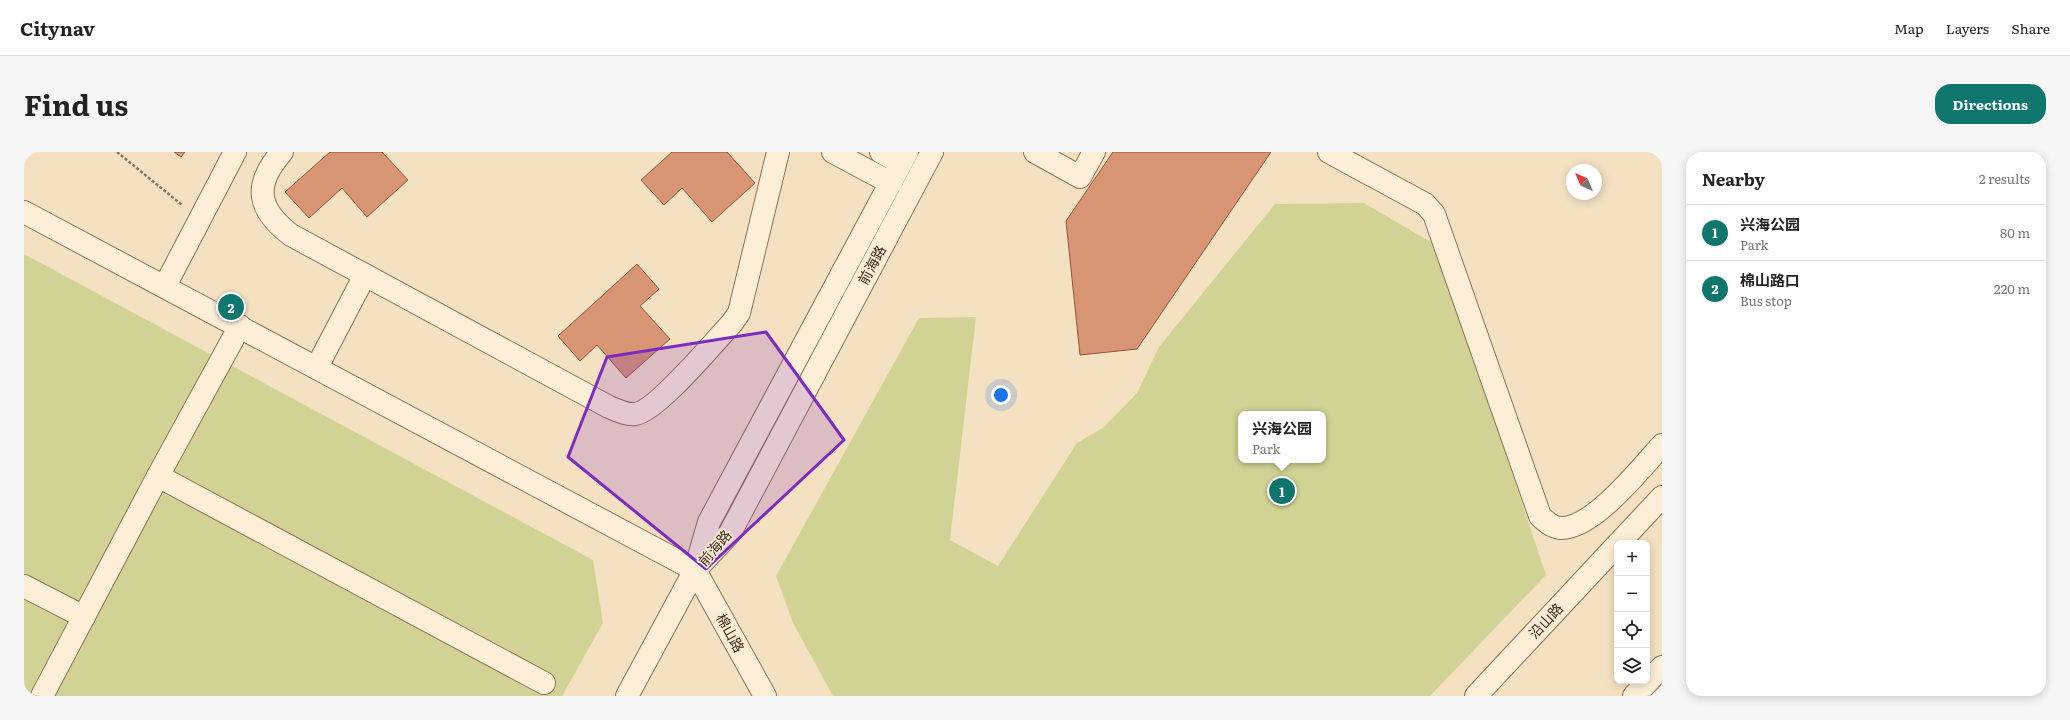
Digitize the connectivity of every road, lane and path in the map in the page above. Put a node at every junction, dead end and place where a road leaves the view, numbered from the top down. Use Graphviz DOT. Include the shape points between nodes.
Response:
graph roads {
  1 [pos="118,152"];
  2 [pos="235,152"];
  3 [pos="282,152"];
  4 [pos="778,152"];
  5 [pos="833,152"];
  6 [pos="880,152"];
  7 [pos="932,152"];
  8 [pos="1035,152"];
  9 [pos="1094,152"];
  10 [pos="1329,152"];
  11 [pos="904,158"];
  12 [pos="891,183"];
  13 [pos="24,212"];
  14 [pos="200,219"];
  15 [pos="365,275"];
  16 [pos="165,286"];
  17 [pos="240,326"];
  18 [pos="316,367"];
  19 [pos="1662,446"];
  20 [pos="158,476"];
  21 [pos="1662,497"];
  22 [pos="1622,540"];
  23 [pos="1614,548"];
  24 [pos="695,570"];
  25 [pos="24,586"];
  26 [pos="84,617"];
  27 [pos="1662,667"];
  28 [pos="544,683"];
  29 [pos="42,696"];
  30 [pos="627,696"];
  31 [pos="766,696"];
  32 [pos="1476,696"];
  33 [pos="1634,696"];
  1 -- 14 [label="path"];
  2 -- 14 [label="street"];
  3 -- 15 [label="street" via="270,166 264,180 262,196 267,212 277,225 291,236"];
  4 -- 15 [label="street" via="738,313 732,324 654,405 635,414 609,407"];
  5 -- 12 [label="street"];
  6 -- 11 [label="street"];
  7 -- 24 [label="street, 前海路" via="730,533"];
  8 -- 9 [label="street" via="1080,177"];
  10 -- 19 [label="street" via="1425,204 1434,214 1540,516 1548,524 1560,528 1579,525 1612,500"];
  11 -- 12 [label="street, 前海路"];
  12 -- 24 [label="street, 前海路" via="709,522"];
  13 -- 16 [label="street"];
  14 -- 16 [label="street"];
  15 -- 18 [label="street"];
  16 -- 17 [label="street"];
  17 -- 18 [label="street"];
  17 -- 20 [label="street"];
  18 -- 24 [label="street"];
  20 -- 26 [label="street"];
  20 -- 28 [label="street"];
  21 -- 22 [label="street, 沿山路"];
  23 -- 32 [label="street, 沿山路"];
  24 -- 30 [label="street"];
  24 -- 31 [label="street, 棉山路"];
  25 -- 26 [label="street"];
  26 -- 29 [label="street"];
  27 -- 33 [label="street"];
}
